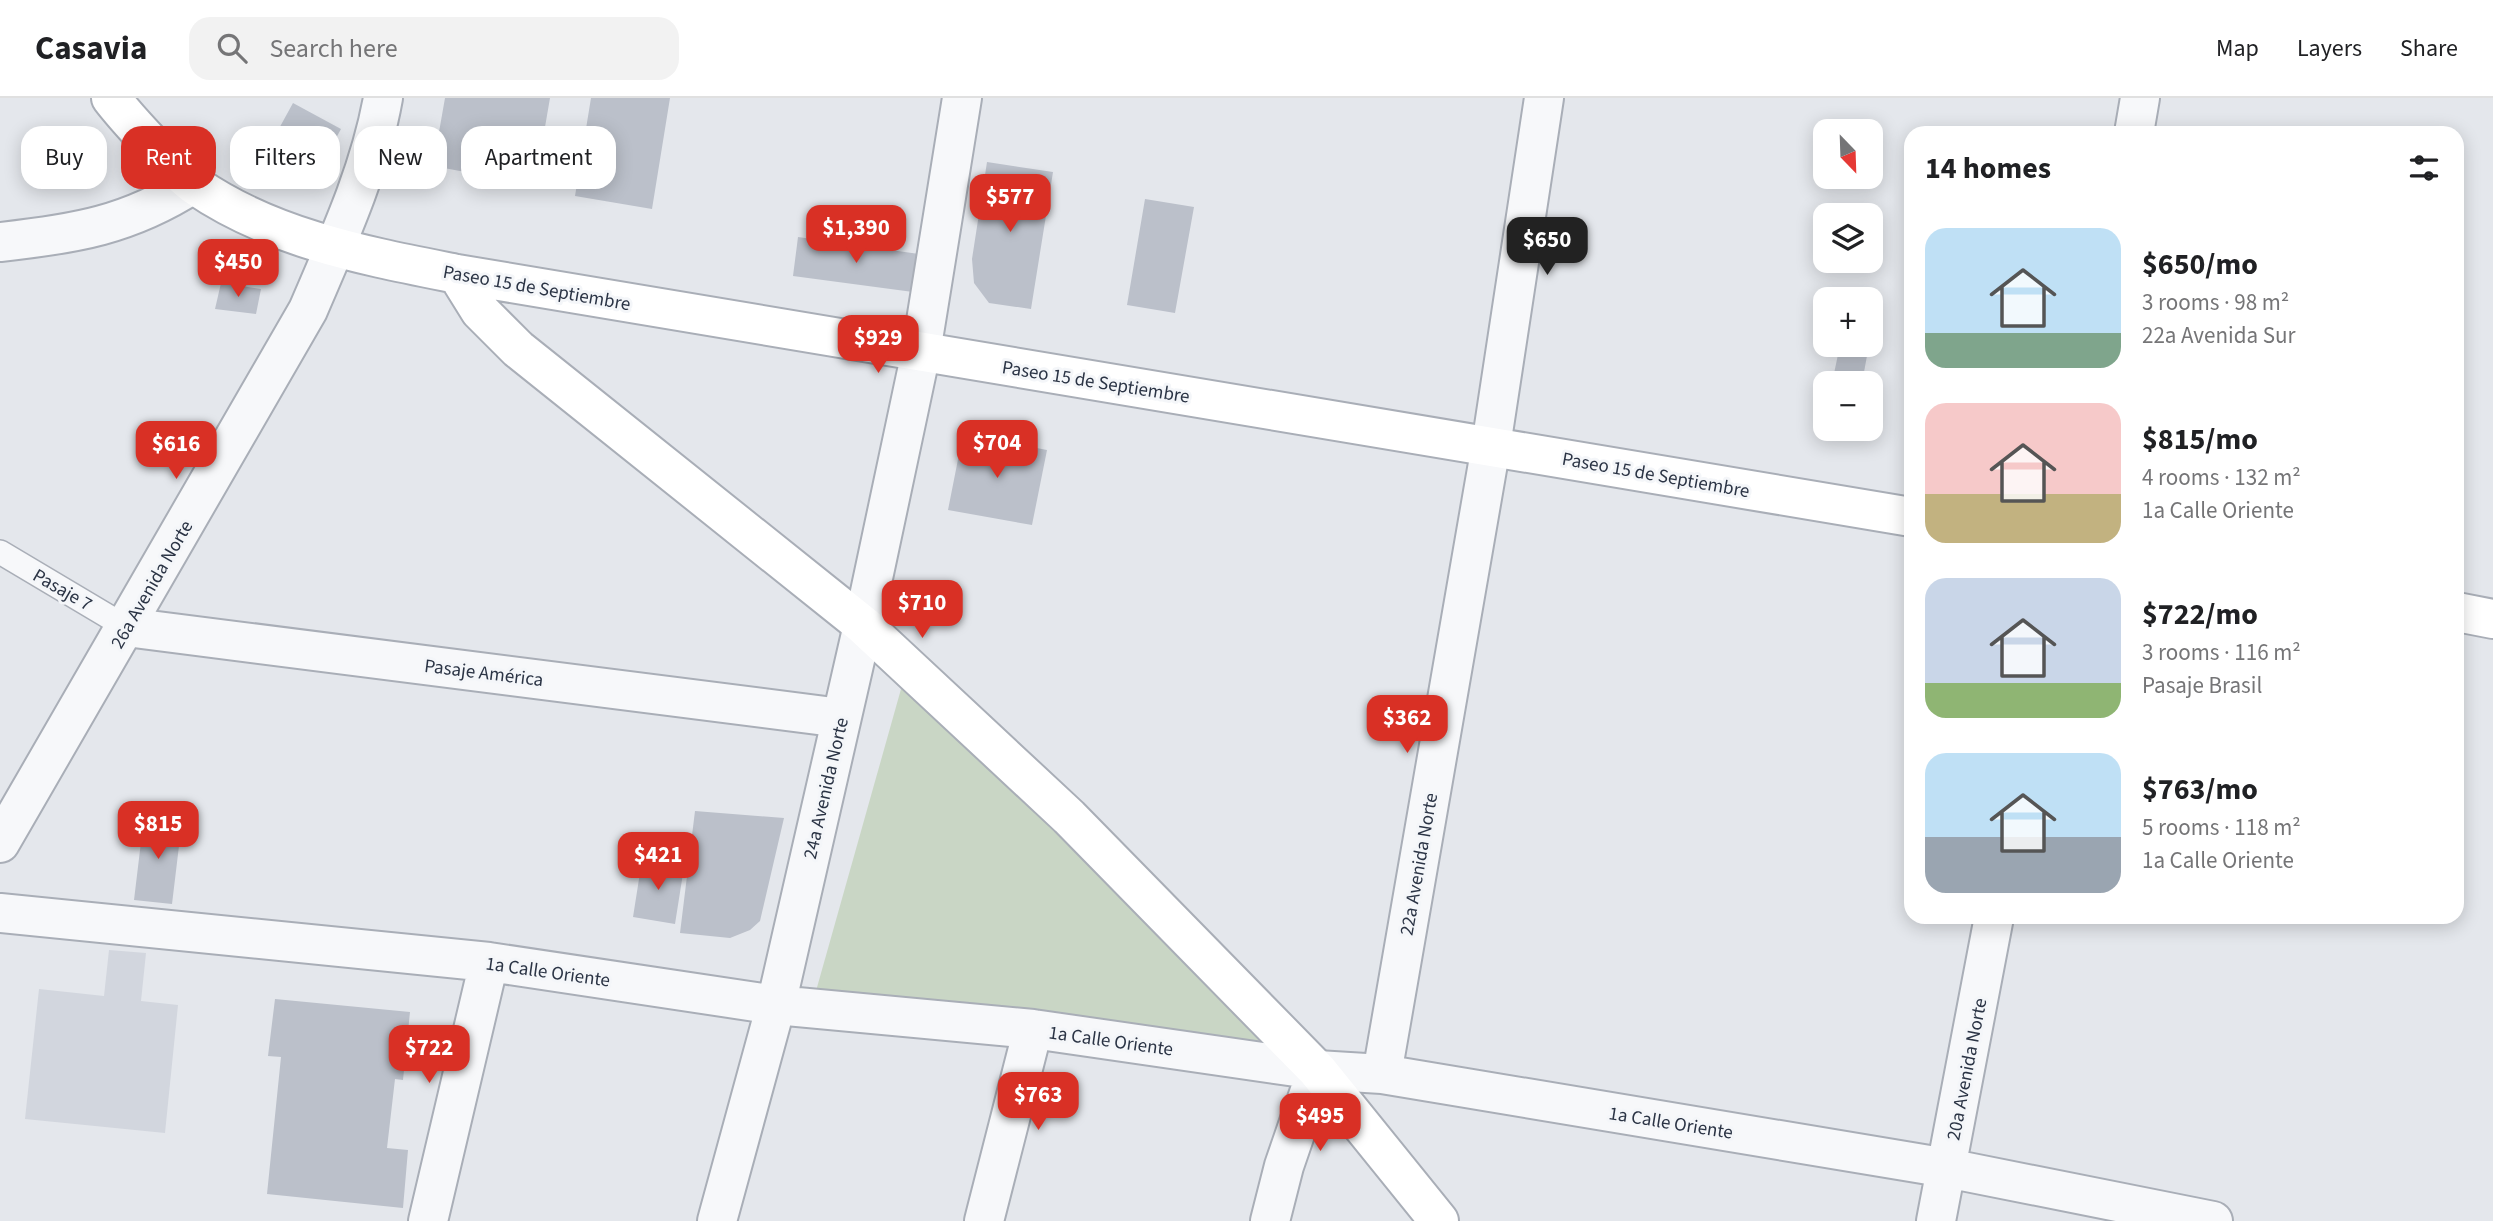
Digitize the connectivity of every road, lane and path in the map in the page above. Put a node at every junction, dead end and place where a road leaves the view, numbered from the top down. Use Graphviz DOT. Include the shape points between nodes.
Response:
graph roads {
  1 [pos="111,98"];
  2 [pos="962,98"];
  3 [pos="1544,98"];
  4 [pos="2140,98"];
  5 [pos="381,114"];
  6 [pos="138,126"];
  7 [pos="2135,126"];
  8 [pos="186,189"];
  9 [pos="201,189"];
  10 [pos="0,242"];
  11 [pos="335,249"];
  12 [pos="457,274"];
  13 [pos="921,352"];
  14 [pos="1491,446"];
  15 [pos="1904,516"];
  16 [pos="0,552"];
  17 [pos="2464,613"];
  18 [pos="2493,619"];
  19 [pos="863,625"];
  20 [pos="126,627"];
  21 [pos="841,718"];
  22 [pos="0,843"];
  23 [pos="0,913"];
  24 [pos="1993,924"];
  25 [pos="489,962"];
  26 [pos="776,1005"];
  27 [pos="1033,1029"];
  28 [pos="1317,1070"];
  29 [pos="1382,1074"];
  30 [pos="1947,1168"];
  31 [pos="428,1221"];
  32 [pos="717,1221"];
  33 [pos="984,1221"];
  34 [pos="1270,1221"];
  35 [pos="1439,1221"];
  36 [pos="1936,1221"];
  37 [pos="2213,1221"];
  1 -- 6 [label="street, Paseo 15 de Septiembre"];
  2 -- 13 [label="street, 24a Avenida Norte"];
  3 -- 14 [label="street, 22a Avenida Norte"];
  4 -- 7 [label="street"];
  5 -- 11 [label="street, 26a Avenida Norte"];
  8 -- 10 [label="street" via="163,204 110,225"];
  9 -- 11 [label="street, Paseo 15 de Septiembre" via="235,211"];
  11 -- 12 [label="street, Paseo 15 de Septiembre"];
  11 -- 20 [label="street, 26a Avenida Norte" via="308,310"];
  12 -- 13 [label="street, Paseo 15 de Septiembre"];
  12 -- 19 [label="street" via="480,311 518,349"];
  13 -- 14 [label="street, Paseo 15 de Septiembre"];
  13 -- 19 [label="street, 24a Avenida Norte"];
  14 -- 15 [label="street, Paseo 15 de Septiembre"];
  14 -- 29 [label="street, 22a Avenida Norte"];
  16 -- 20 [label="lane, Pasaje 7"];
  17 -- 18 [label="street"];
  19 -- 21 [label="street, 24a Avenida Norte"];
  19 -- 28 [label="street" via="1069,817"];
  20 -- 21 [label="street, Pasaje América"];
  20 -- 22 [label="street, 26a Avenida Norte"];
  21 -- 26 [label="street, 24a Avenida Norte"];
  23 -- 25 [label="street, 1a Calle Oriente"];
  24 -- 30 [label="street, 20a Avenida Norte"];
  25 -- 26 [label="street, 1a Calle Oriente"];
  25 -- 31 [label="street"];
  26 -- 27 [label="street, 1a Calle Oriente"];
  26 -- 32 [label="street, 24a Avenida Norte"];
  27 -- 28 [label="street, 1a Calle Oriente"];
  27 -- 33 [label="street"];
  28 -- 29 [label="street, 1a Calle Oriente"];
  28 -- 34 [label="street"];
  28 -- 35 [label="street"];
  29 -- 30 [label="street, 1a Calle Oriente"];
  30 -- 36 [label="street, 20a Avenida Norte"];
  30 -- 37 [label="street, 1a Calle Oriente"];
}
